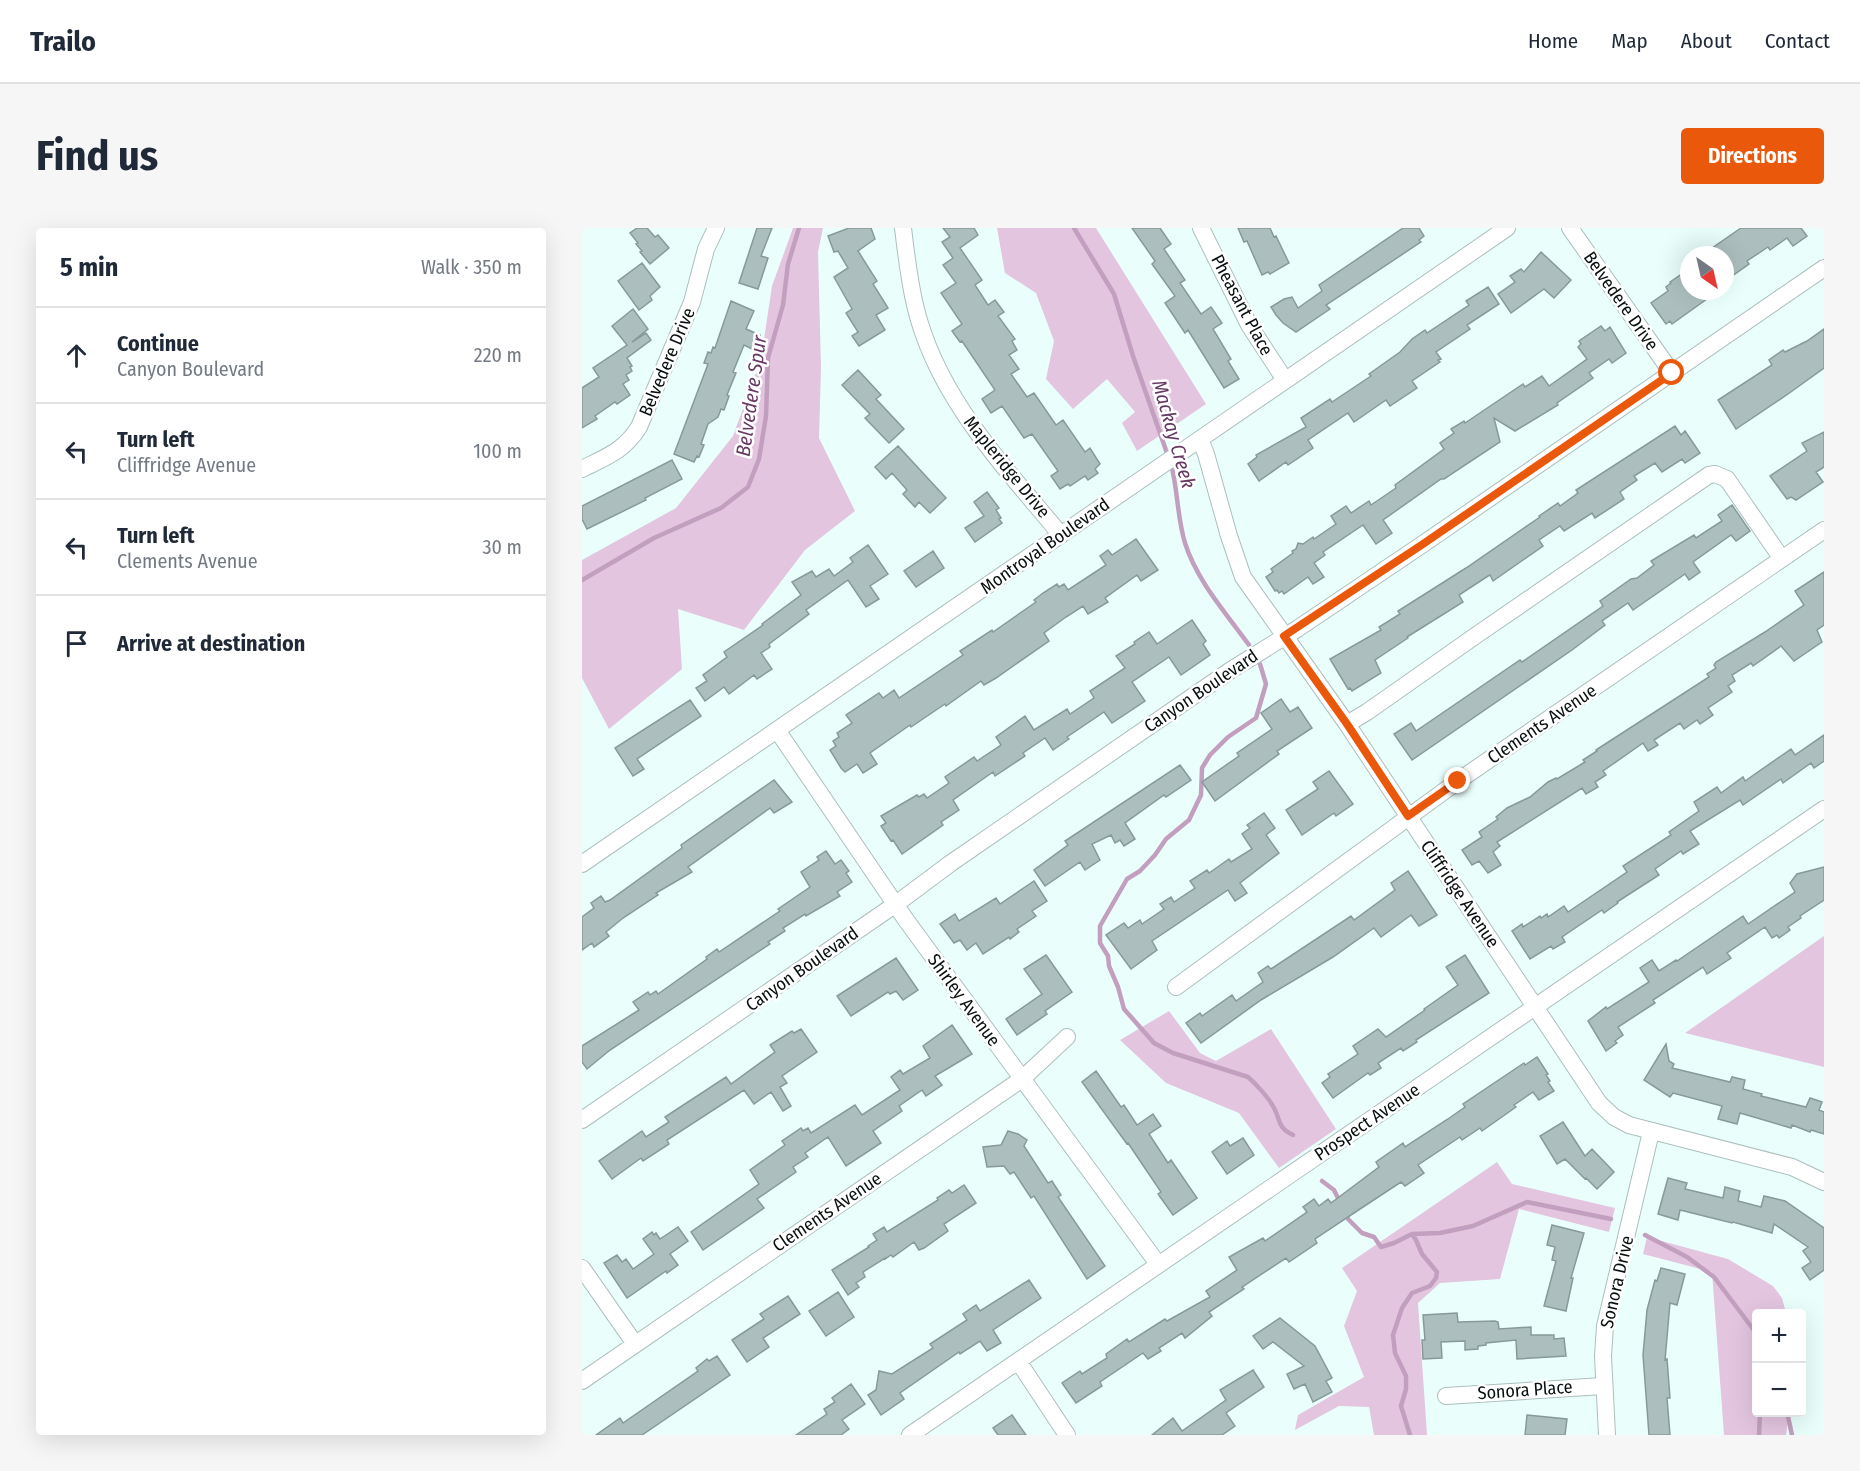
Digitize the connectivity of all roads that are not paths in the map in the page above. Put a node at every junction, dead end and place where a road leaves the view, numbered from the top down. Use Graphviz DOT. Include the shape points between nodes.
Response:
graph roads {
  1 [pos="903,228"];
  2 [pos="1201,228"];
  3 [pos="1508,228"];
  4 [pos="1570,228"];
  5 [pos="710,230"];
  6 [pos="1824,268"];
  7 [pos="1672,373"];
  8 [pos="1285,380"];
  9 [pos="1200,440"];
  10 [pos="582,469"];
  11 [pos="1824,530"];
  12 [pos="1061,535"];
  13 [pos="1782,559"];
  14 [pos="1284,636"];
  15 [pos="1347,724"];
  16 [pos="777,730"];
  17 [pos="1824,809"];
  18 [pos="1408,816"];
  19 [pos="582,864"];
  20 [pos="896,904"];
  21 [pos="1176,987"];
  22 [pos="1535,1007"];
  23 [pos="1067,1037"];
  24 [pos="1022,1080"];
  25 [pos="582,1120"];
  26 [pos="1651,1132"];
  27 [pos="1824,1182"];
  28 [pos="1158,1264"];
  29 [pos="582,1268"];
  30 [pos="635,1344"];
  31 [pos="1018,1360"];
  32 [pos="582,1381"];
  33 [pos="1603,1386"];
  34 [pos="1446,1396"];
  35 [pos="910,1435"];
  36 [pos="1067,1435"];
  37 [pos="1607,1435"];
  1 -- 12 [label="street, Mapleridge Drive" via="915,306 926,340 960,409"];
  2 -- 8 [label="street, Pheasant Place" via="1249,325"];
  3 -- 8 [label="street, Montroyal Boulevard"];
  4 -- 7 [label="street, Belvedere Drive"];
  5 -- 10 [label="street, Belvedere Drive" via="692,302 639,427 622,449"];
  6 -- 7 [label="street, Canyon Boulevard"];
  7 -- 14 [label="street, Canyon Boulevard"];
  8 -- 9 [label="street, Montroyal Boulevard"];
  9 -- 12 [label="street, Montroyal Boulevard"];
  9 -- 14 [label="street, Cliffridge Avenue" via="1243,577"];
  11 -- 13 [label="street, Clements Avenue"];
  12 -- 16 [label="street, Montroyal Boulevard"];
  13 -- 15 [label="street" via="1727,479 1709,475"];
  13 -- 18 [label="street, Clements Avenue"];
  14 -- 15 [label="street, Cliffridge Avenue"];
  14 -- 20 [label="street, Canyon Boulevard"];
  15 -- 18 [label="street, Cliffridge Avenue"];
  16 -- 19 [label="street, Montroyal Boulevard"];
  16 -- 20 [label="street, Shirley Avenue"];
  17 -- 22 [label="street, Prospect Avenue"];
  18 -- 21 [label="street, Clements Avenue"];
  18 -- 22 [label="street, Cliffridge Avenue"];
  20 -- 24 [label="street, Shirley Avenue"];
  20 -- 25 [label="street, Canyon Boulevard"];
  22 -- 26 [label="street, Cliffridge Avenue" via="1607,1112 1621,1122"];
  22 -- 28 [label="street, Prospect Avenue"];
  23 -- 24 [label="street, Clements Avenue"];
  24 -- 28 [label="street, Shirley Avenue"];
  24 -- 30 [label="street, Clements Avenue"];
  26 -- 27 [label="street, Cliffridge Avenue" via="1792,1167"];
  26 -- 33 [label="street, Sonora Drive" via="1605,1326"];
  28 -- 31 [label="street, Prospect Avenue"];
  29 -- 30 [label="street"];
  30 -- 32 [label="street, Clements Avenue"];
  31 -- 35 [label="street, Prospect Avenue"];
  31 -- 36 [label="street"];
  33 -- 34 [label="street, Sonora Place"];
  33 -- 37 [label="street, Sonora Drive"];
}
